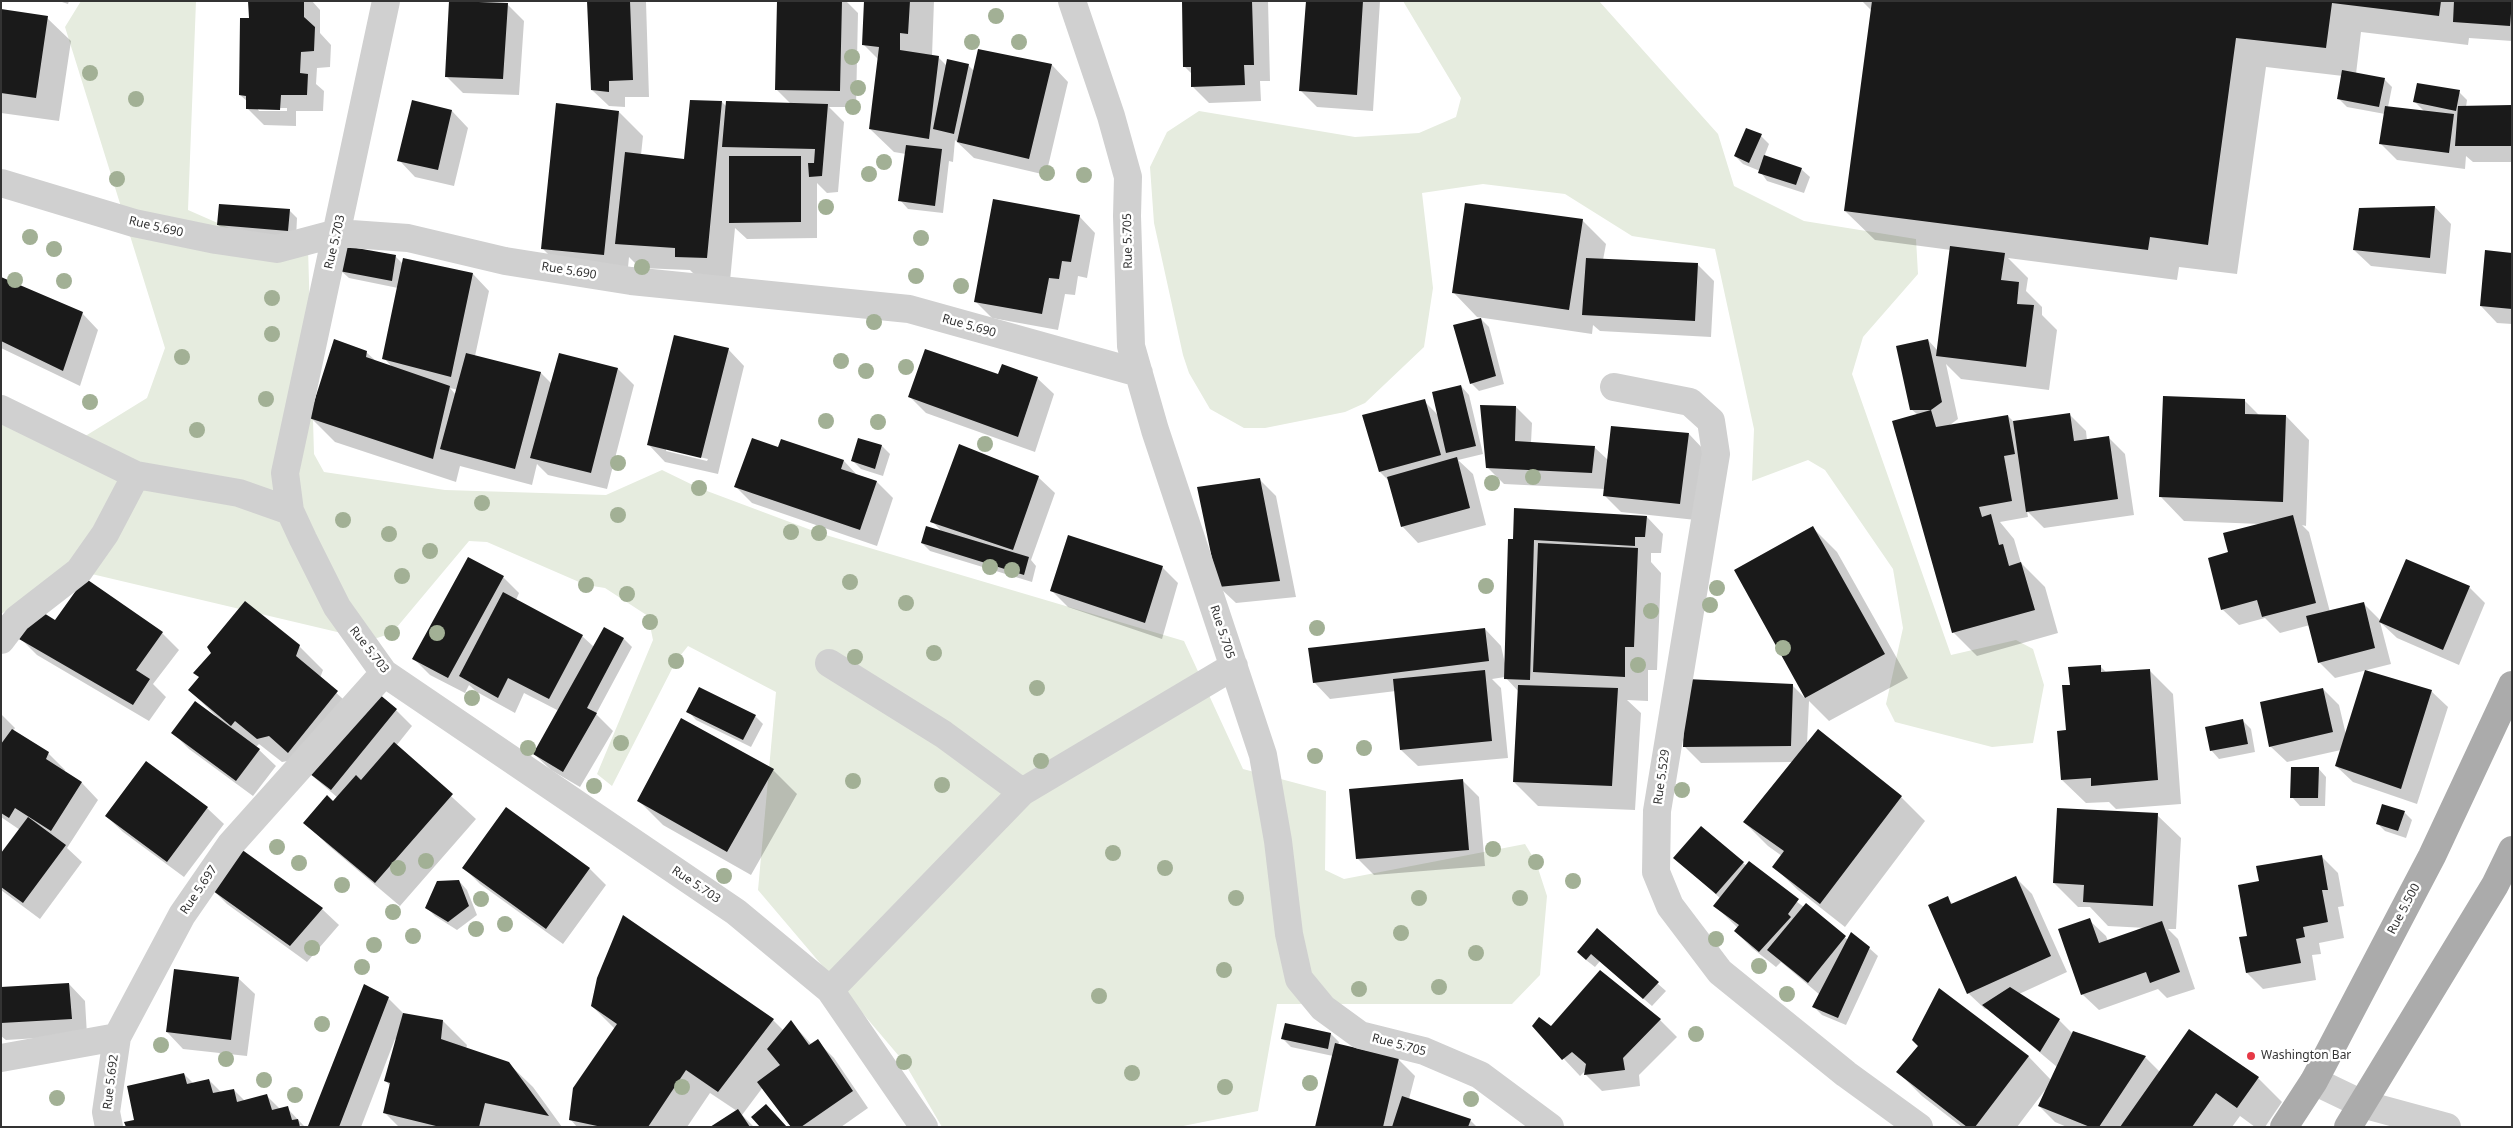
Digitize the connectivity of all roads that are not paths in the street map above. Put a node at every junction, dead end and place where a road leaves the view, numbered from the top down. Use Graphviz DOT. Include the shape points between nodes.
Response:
graph roads {
  1 [pos="386,1"];
  2 [pos="1072,1"];
  3 [pos="1,184"];
  4 [pos="337,233"];
  5 [pos="1139,373"];
  6 [pos="1614,387"];
  7 [pos="1,409"];
  8 [pos="136,474"];
  9 [pos="290,511"];
  10 [pos="1,640"];
  11 [pos="829,663"];
  12 [pos="1234,666"];
  13 [pos="384,673"];
  14 [pos="2512,685"];
  15 [pos="1022,792"];
  16 [pos="2512,850"];
  17 [pos="830,990"];
  18 [pos="117,1037"];
  19 [pos="1,1058"];
  20 [pos="2314,1081"];
  21 [pos="2362,1104"];
  22 [pos="109,1127"];
  23 [pos="924,1127"];
  24 [pos="1550,1127"];
  25 [pos="1919,1127"];
  26 [pos="2284,1127"];
  27 [pos="2348,1127"];
  28 [pos="2447,1127"];
  1 -- 4 [label="street, Rue 5.703"];
  2 -- 5 [label="street, Rue 5.705" via="1128,177 1131,346"];
  3 -- 4 [label="street, Rue 5.690" via="134,222 277,249"];
  4 -- 5 [label="street, Rue 5.690" via="408,238 505,261 631,282 909,309"];
  4 -- 9 [label="street, Rue 5.703" via="285,473"];
  5 -- 12 [label="street, Rue 5.705"];
  6 -- 25 [label="street, Rue 5.529" via="1690,402 1711,421 1716,454 1657,811 1656,872 1670,906 1720,972 1846,1074"];
  7 -- 8 [label="street"];
  8 -- 9 [label="street" via="239,493"];
  8 -- 10 [label="street" via="105,534 79,571 17,619"];
  9 -- 13 [label="street, Rue 5.703" via="337,607"];
  11 -- 15 [label="street" via="943,734"];
  12 -- 15 [label="street"];
  12 -- 24 [label="street, Rue 5.705" via="1263,754 1289,934 1299,979 1323,1008 1360,1035 1424,1051 1480,1075"];
  13 -- 17 [label="street, Rue 5.703" via="736,912"];
  13 -- 18 [label="street, Rue 5.697" via="231,844 182,915"];
  14 -- 20 [label="main road, Rue 5.500" via="2432,856"];
  15 -- 17 [label="street"];
  16 -- 21 [label="main road" via="2496,885"];
  17 -- 23 [label="street, Rue 5.703"];
  18 -- 19 [label="street"];
  18 -- 22 [label="street, Rue 5.692" via="106,1112"];
  20 -- 21 [label="street"];
  20 -- 26 [label="main road, Rue 5.500"];
  21 -- 27 [label="main road"];
  21 -- 28 [label="street"];
}
